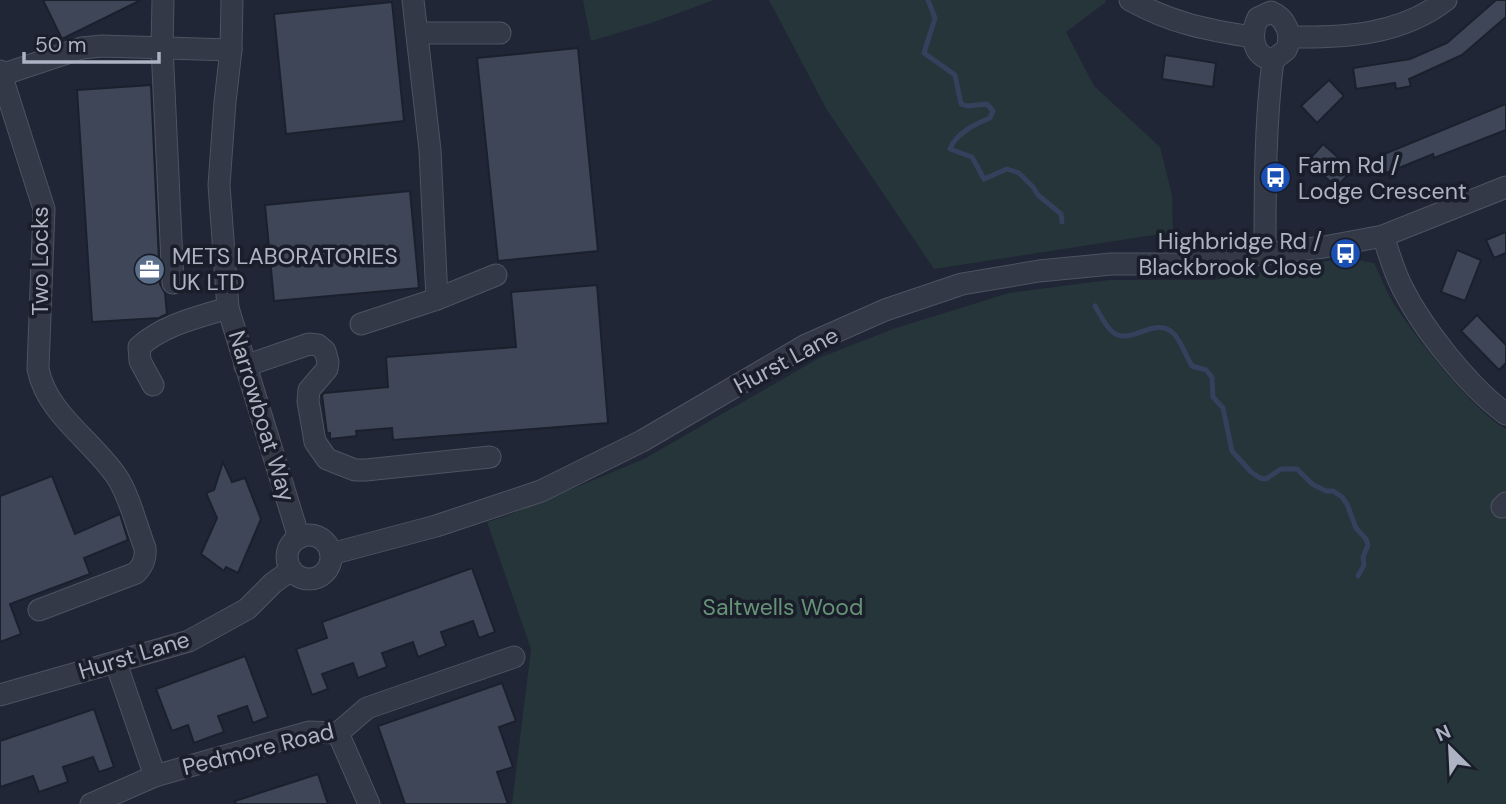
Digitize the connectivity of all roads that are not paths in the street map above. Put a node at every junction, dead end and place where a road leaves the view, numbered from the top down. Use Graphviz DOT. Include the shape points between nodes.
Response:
graph roads {
  1 [pos="163,0"];
  2 [pos="232,0"];
  3 [pos="413,0"];
  4 [pos="1129,0"];
  5 [pos="1446,0"];
  6 [pos="1271,6"];
  7 [pos="417,33"];
  8 [pos="500,33"];
  9 [pos="1253,37"];
  10 [pos="1289,37"];
  11 [pos="162,47"];
  12 [pos="231,50"];
  13 [pos="1273,60"];
  14 [pos="1,73"];
  15 [pos="1506,187"];
  16 [pos="1383,236"];
  17 [pos="1265,254"];
  18 [pos="496,275"];
  19 [pos="173,283"];
  20 [pos="437,299"];
  21 [pos="228,308"];
  22 [pos="361,324"];
  23 [pos="246,366"];
  24 [pos="153,384"];
  25 [pos="1506,414"];
  26 [pos="490,457"];
  27 [pos="299,538"];
  28 [pos="331,554"];
  29 [pos="291,570"];
  30 [pos="38,610"];
  31 [pos="514,657"];
  32 [pos="116,663"];
  33 [pos="0,695"];
  34 [pos="338,733"];
  35 [pos="155,776"];
  36 [pos="91,804"];
  37 [pos="369,804"];
  1 -- 11 [label="street"];
  2 -- 12 [label="street, Narrowboat Way"];
  3 -- 7 [label="street"];
  4 -- 9 [label="street" via="1176,22"];
  5 -- 10 [label="street" via="1431,12 1369,33"];
  6 -- 9 [label="street" via="1258,18"];
  6 -- 10 [label="street"];
  7 -- 8 [label="street"];
  7 -- 20 [label="street" via="430,150"];
  9 -- 13 [label="street" via="1260,54"];
  10 -- 13 [label="street" via="1286,50"];
  11 -- 12 [label="street, Two Locks"];
  11 -- 14 [label="street, Two Locks" via="82,48"];
  11 -- 19 [label="street"];
  12 -- 21 [label="street, Narrowboat Way" via="219,185"];
  13 -- 17 [label="street"];
  14 -- 30 [label="street, Two Locks" via="44,209 38,369 42,387 119,480 145,548 136,573"];
  15 -- 16 [label="street, Hurst Lane"];
  16 -- 17 [label="street, Hurst Lane"];
  16 -- 25 [label="street" via="1401,286 1417,312 1470,381"];
  17 -- 28 [label="street, Hurst Lane" via="1039,271 962,285 885,310 806,345 642,441 541,491"];
  18 -- 20 [label="street"];
  20 -- 22 [label="street"];
  21 -- 23 [label="street, Narrowboat Way"];
  21 -- 24 [label="street" via="188,320 139,347 140,361"];
  23 -- 26 [label="street" via="309,344 325,351 327,369 309,390 308,401 315,442 327,459 339,465 366,470"];
  23 -- 27 [label="street, Narrowboat Way"];
  27 -- 28 [label="street" via="317,537"];
  27 -- 29 [label="street" via="289,548"];
  28 -- 29 [label="street" via="326,571 316,578 301,578"];
  29 -- 32 [label="street, Hurst Lane" via="247,609 200,634"];
  31 -- 34 [label="street, Pedmore Road" via="367,708"];
  32 -- 33 [label="street, Hurst Lane"];
  32 -- 35 [label="street"];
  34 -- 35 [label="street, Pedmore Road" via="309,732"];
  34 -- 37 [label="street"];
  35 -- 36 [label="street, Pedmore Road"];
}
